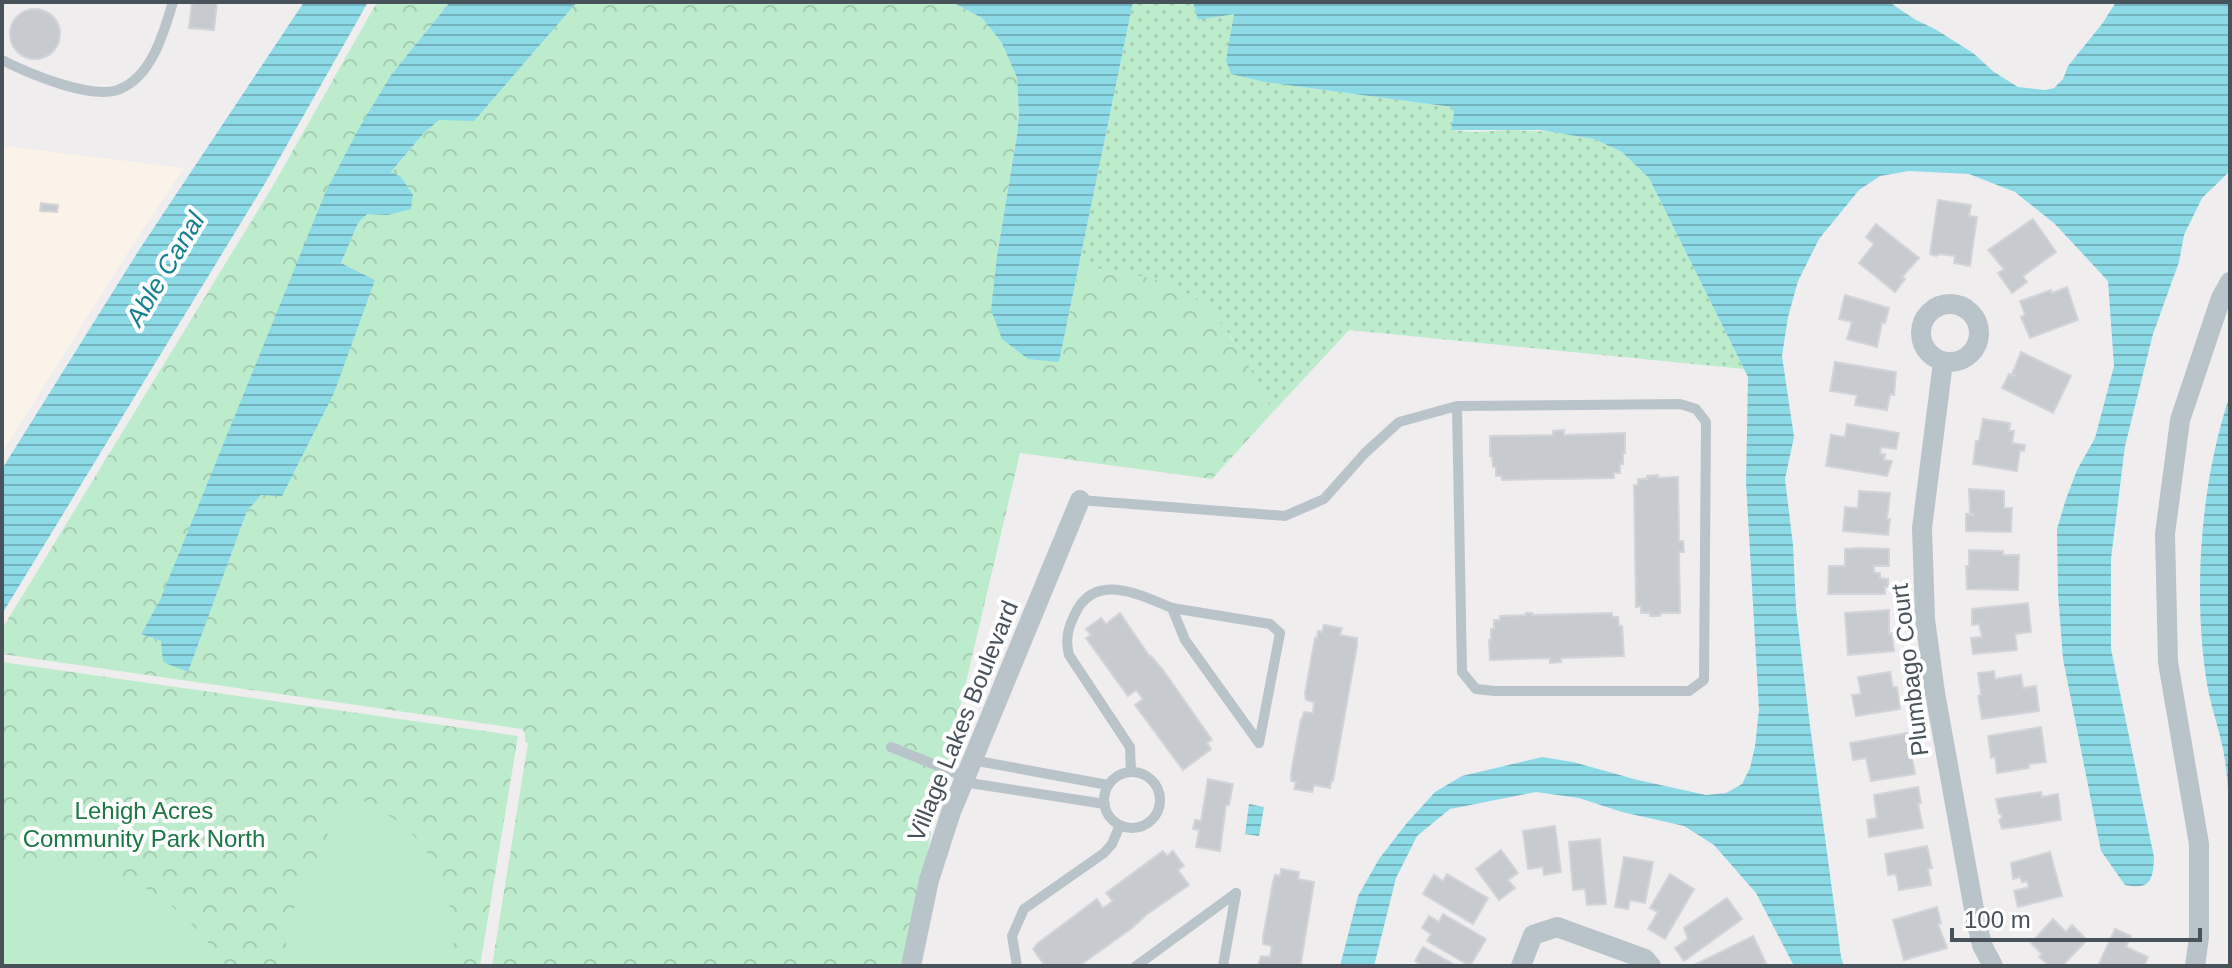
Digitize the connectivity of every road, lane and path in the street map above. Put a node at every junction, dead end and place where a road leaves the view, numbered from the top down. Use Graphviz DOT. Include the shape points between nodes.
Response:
graph roads {
  1 [pos="173,2"];
  2 [pos="2,60"];
  3 [pos="2230,282"];
  4 [pos="1943,362"];
  5 [pos="1457,406"];
  6 [pos="1080,500"];
  7 [pos="1172,608"];
  8 [pos="891,747"];
  9 [pos="1131,772"];
  10 [pos="967,773"];
  11 [pos="1108,785"];
  12 [pos="1105,804"];
  13 [pos="1120,825"];
  14 [pos="911,966"];
  15 [pos="1017,966"];
  16 [pos="1136,966"];
  17 [pos="1223,966"];
  18 [pos="1521,966"];
  19 [pos="1651,966"];
  20 [pos="1993,966"];
  21 [pos="2195,966"];
  1 -- 2 [label="lane" via="149,62 133,82 117,91 73,87"];
  3 -- 21 [label="street" via="2180,420 2165,534 2168,662 2199,844"];
  4 -- 20 [label="street, Plumbago Court" via="1922,528 1925,619 1975,915"];
  5 -- 5 [label="lane" via="1680,404 1696,409 1706,422 1704,680 1689,691 1476,689 1462,672"];
  5 -- 6 [label="lane" via="1399,422 1324,499 1285,516"];
  6 -- 10 [label="street, Village Lakes Boulevard"];
  7 -- 7 [label="lane" via="1185,640 1259,743 1280,633 1270,624"];
  7 -- 9 [label="lane" via="1137,593 1099,590 1081,603 1070,624 1069,655 1130,747"];
  8 -- 10 [label="lane"];
  9 -- 11 [label="lane"];
  9 -- 13 [label="lane" via="1148,777 1160,800 1146,823"];
  10 -- 11 [label="lane"];
  10 -- 12 [label="lane"];
  10 -- 14 [label="street, Village Lakes Boulevard" via="929,880"];
  11 -- 12 [label="lane"];
  12 -- 13 [label="lane"];
  13 -- 15 [label="lane" via="1104,853 1024,909 1012,936"];
  16 -- 17 [label="lane" via="1236,893"];
  18 -- 19 [label="street" via="1533,935 1557,927 1645,959"];
}
